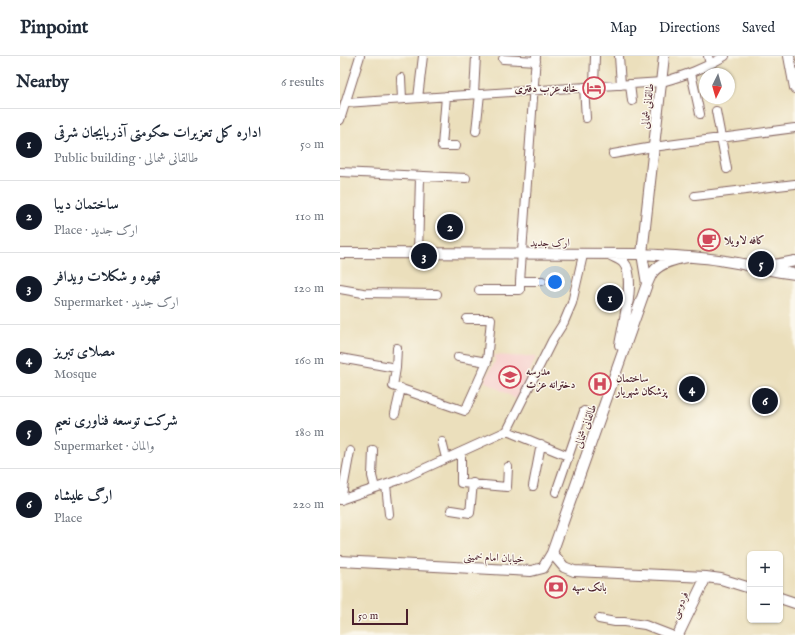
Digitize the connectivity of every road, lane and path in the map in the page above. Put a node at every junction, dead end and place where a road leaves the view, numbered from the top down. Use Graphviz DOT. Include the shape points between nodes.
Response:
graph roads {
  1 [pos="360,56"];
  2 [pos="423,56"];
  3 [pos="476,56"];
  4 [pos="595,56"];
  5 [pos="619,56"];
  6 [pos="664,56"];
  7 [pos="708,56"];
  8 [pos="725,56"];
  9 [pos="789,56"];
  10 [pos="536,58"];
  11 [pos="503,60"];
  12 [pos="710,64"];
  13 [pos="691,73"];
  14 [pos="400,78"];
  15 [pos="662,82"];
  16 [pos="795,82"];
  17 [pos="630,84"];
  18 [pos="621,85"];
  19 [pos="594,86"];
  20 [pos="584,87"];
  21 [pos="534,90"];
  22 [pos="477,94"];
  23 [pos="446,96"];
  24 [pos="418,98"];
  25 [pos="402,99"];
  26 [pos="632,100"];
  27 [pos="345,103"];
  28 [pos="716,111"];
  29 [pos="700,114"];
  30 [pos="586,118"];
  31 [pos="340,120"];
  32 [pos="795,128"];
  33 [pos="476,131"];
  34 [pos="721,138"];
  35 [pos="456,146"];
  36 [pos="654,147"];
  37 [pos="613,154"];
  38 [pos="727,169"];
  39 [pos="340,172"];
  40 [pos="420,177"];
  41 [pos="466,178"];
  42 [pos="795,184"];
  43 [pos="694,196"];
  44 [pos="340,253"];
  45 [pos="418,254"];
  46 [pos="522,254"];
  47 [pos="642,254"];
  48 [pos="583,255"];
  49 [pos="610,255"];
  50 [pos="688,257"];
  51 [pos="795,261"];
  52 [pos="760,268"];
  53 [pos="795,274"];
  54 [pos="520,281"];
  55 [pos="542,282"];
  56 [pos="647,284"];
  57 [pos="340,289"];
  58 [pos="479,290"];
  59 [pos="436,294"];
  60 [pos="467,319"];
  61 [pos="397,348"];
  62 [pos="458,357"];
  63 [pos="340,358"];
  64 [pos="487,362"];
  65 [pos="396,368"];
  66 [pos="616,373"];
  67 [pos="401,388"];
  68 [pos="584,411"];
  69 [pos="395,414"];
  70 [pos="507,431"];
  71 [pos="442,442"];
  72 [pos="540,444"];
  73 [pos="373,450"];
  74 [pos="350,451"];
  75 [pos="461,452"];
  76 [pos="568,456"];
  77 [pos="446,458"];
  78 [pos="508,467"];
  79 [pos="473,483"];
  80 [pos="386,484"];
  81 [pos="533,486"];
  82 [pos="375,488"];
  83 [pos="556,492"];
  84 [pos="340,500"];
  85 [pos="451,510"];
  86 [pos="389,514"];
  87 [pos="552,553"];
  88 [pos="340,560"];
  89 [pos="704,581"];
  90 [pos="747,587"];
  91 [pos="783,599"];
  92 [pos="795,603"];
  93 [pos="599,619"];
  94 [pos="671,635"];
  95 [pos="678,635"];
  1 -- 27 [label="street"];
  2 -- 24 [label="street"];
  3 -- 22 [label="street"];
  4 -- 19 [label="street"];
  5 -- 18 [label="street"];
  6 -- 15 [label="main road, طالقانی شمالی"];
  7 -- 12 [label="street"];
  8 -- 12 [label="street"];
  9 -- 16 [label="main road"];
  10 -- 11 [label="street"];
  10 -- 21 [label="street"];
  12 -- 13 [label="street"];
  13 -- 15 [label="street"];
  13 -- 29 [label="street"];
  14 -- 25 [label="street"];
  15 -- 17 [label="street"];
  15 -- 36 [label="main road, طالقانی شمالی"];
  17 -- 18 [label="street"];
  17 -- 26 [label="street"];
  18 -- 19 [label="street"];
  19 -- 20 [label="street"];
  20 -- 21 [label="street"];
  20 -- 30 [label="street"];
  21 -- 22 [label="street"];
  21 -- 46 [label="street"];
  22 -- 23 [label="street"];
  22 -- 33 [label="street"];
  23 -- 24 [label="street"];
  23 -- 35 [label="street" via="442,146"];
  24 -- 25 [label="street"];
  25 -- 27 [label="street"];
  27 -- 31 [label="street"];
  28 -- 34 [label="street"];
  32 -- 34 [label="street"];
  34 -- 36 [label="street"];
  34 -- 38 [label="street"];
  36 -- 37 [label="street"];
  36 -- 47 [label="main road, طالقانی شمالی"];
  39 -- 40 [label="street"];
  40 -- 41 [label="street"];
  40 -- 45 [label="street"];
  42 -- 43 [label="street"];
  44 -- 45 [label="main road, ارک جدید"];
  45 -- 46 [label="main road, ارک جدید"];
  46 -- 48 [label="main road, ارک جدید"];
  46 -- 54 [label="street"];
  47 -- 49 [label="main road, ارک جدید"];
  47 -- 50 [label="main road, ارک جدید"];
  47 -- 56 [label="main road, طالقانی شمالی"];
  48 -- 49 [label="main road, ارک جدید"];
  48 -- 70 [label="street" via="572,303 564,322"];
  49 -- 66 [label="main road" via="624,263 629,272 630,285"];
  50 -- 52 [label="main road, ارک جدید"];
  50 -- 56 [label="main road" via="660,266 653,272"];
  51 -- 52 [label="main road"];
  52 -- 53 [label="main road, ارک جدید"];
  54 -- 55 [label="street"];
  54 -- 58 [label="street" via="520,290"];
  56 -- 66 [label="main road, طالقانی شمالی"];
  57 -- 59 [label="street" via="363,293"];
  60 -- 64 [label="street" via="491,319"];
  61 -- 65 [label="street"];
  62 -- 64 [label="street"];
  63 -- 65 [label="street"];
  64 -- 67 [label="street" via="465,411"];
  65 -- 67 [label="street" via="393,386"];
  66 -- 87 [label="main road, طالقانی شمالی"];
  67 -- 69 [label="street"];
  68 -- 76 [label="street"];
  70 -- 72 [label="street"];
  70 -- 75 [label="street"];
  71 -- 77 [label="street"];
  72 -- 76 [label="street"];
  72 -- 81 [label="street"];
  73 -- 82 [label="street" via="372,476"];
  74 -- 84 [label="street"];
  75 -- 77 [label="street"];
  75 -- 79 [label="street" via="461,483"];
  76 -- 83 [label="street"];
  77 -- 80 [label="street"];
  78 -- 79 [label="street" via="507,487"];
  79 -- 85 [label="street" via="470,513"];
  80 -- 82 [label="street"];
  80 -- 86 [label="street"];
  82 -- 84 [label="street"];
  87 -- 88 [label="main road, خیابان امام خمینی" via="543,568 531,571"];
  87 -- 89 [label="main road" via="564,567 574,571"];
  89 -- 90 [label="main road" via="721,579"];
  89 -- 95 [label="main road, فردوسی"];
  91 -- 92 [label="main road"];
  93 -- 94 [label="street" via="645,625"];
}
